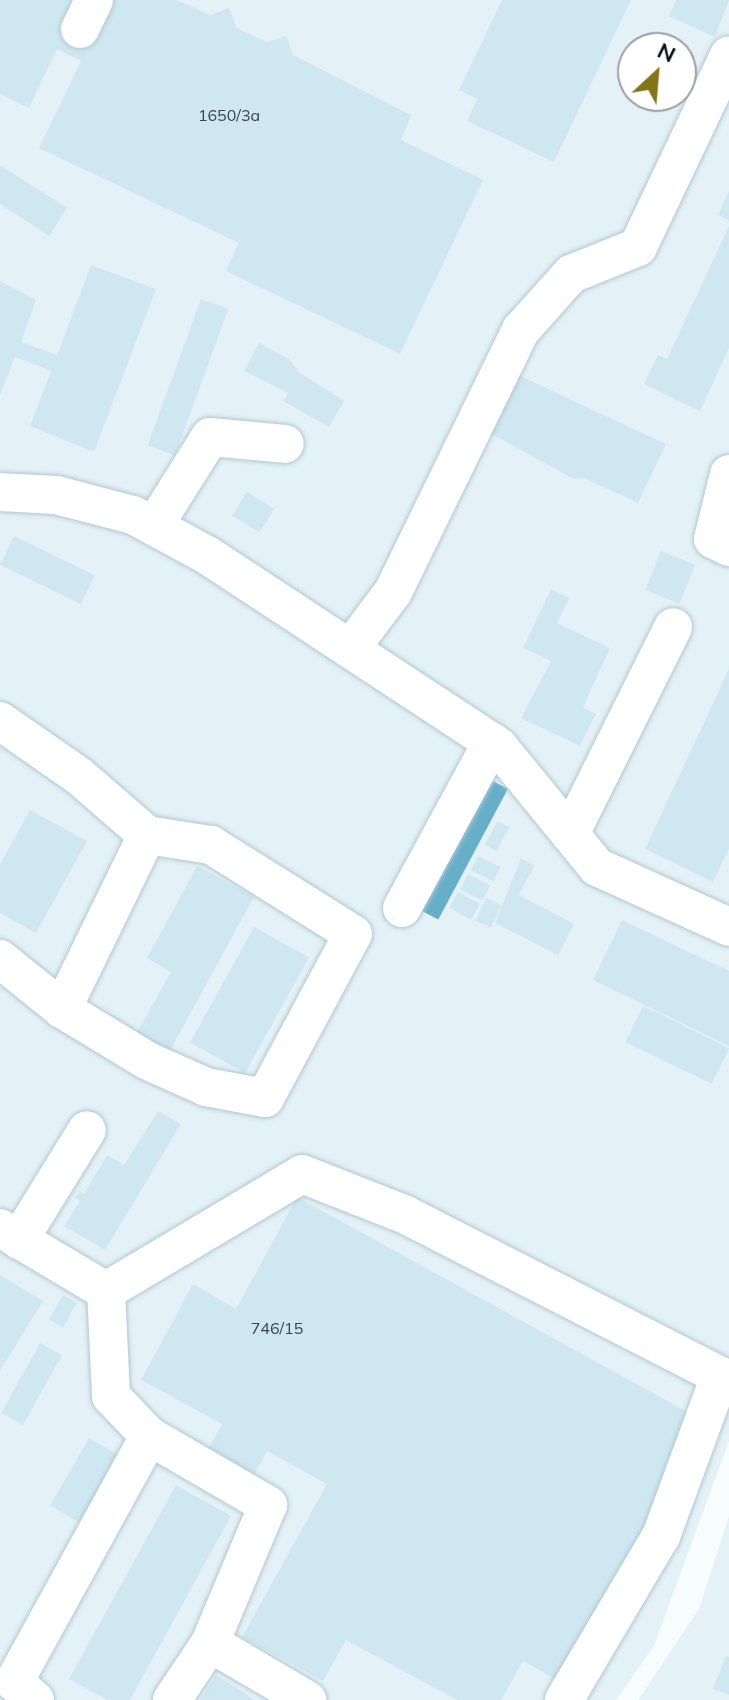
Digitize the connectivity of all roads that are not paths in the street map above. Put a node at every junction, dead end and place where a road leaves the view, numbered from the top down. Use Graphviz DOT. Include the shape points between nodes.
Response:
graph roads {
  1 [pos="729,55"];
  2 [pos="285,444"];
  3 [pos="729,474"];
  4 [pos="0,492"];
  5 [pos="154,526"];
  6 [pos="729,547"];
  7 [pos="673,627"];
  8 [pos="350,649"];
  9 [pos="0,721"];
  10 [pos="492,742"];
  11 [pos="570,834"];
  12 [pos="147,835"];
  13 [pos="402,908"];
  14 [pos="729,927"];
  15 [pos="0,959"];
  16 [pos="62,1009"];
  17 [pos="87,1130"];
  18 [pos="10,1234"];
  19 [pos="106,1291"];
  20 [pos="149,1436"];
  21 [pos="210,1643"];
  22 [pos="35,1700"];
  23 [pos="172,1700"];
  24 [pos="307,1700"];
  25 [pos="564,1700"];
  1 -- 8 [label="lane" via="638,247 571,274 521,330 393,592"];
  2 -- 5 [label="lane" via="210,437"];
  3 -- 6 [label="lane" via="713,539"];
  4 -- 5 [label="lane" via="56,495 133,515"];
  5 -- 8 [label="lane"];
  7 -- 11 [label="lane"];
  8 -- 10 [label="lane"];
  9 -- 12 [label="lane" via="79,776"];
  10 -- 11 [label="lane"];
  10 -- 13 [label="lane"];
  11 -- 14 [label="lane" via="597,867"];
  12 -- 16 [label="lane"];
  12 -- 16 [label="lane" via="211,845 353,934 265,1098 206,1087"];
  15 -- 16 [label="lane"];
  17 -- 18 [label="lane"];
  18 -- 19 [label="lane"];
  19 -- 20 [label="lane" via="111,1396"];
  19 -- 25 [label="lane" via="302,1174 406,1215 720,1376 661,1536"];
  20 -- 21 [label="lane" via="268,1505"];
  20 -- 22 [label="lane" via="14,1682"];
  21 -- 23 [label="lane"];
  21 -- 24 [label="lane"];
}
